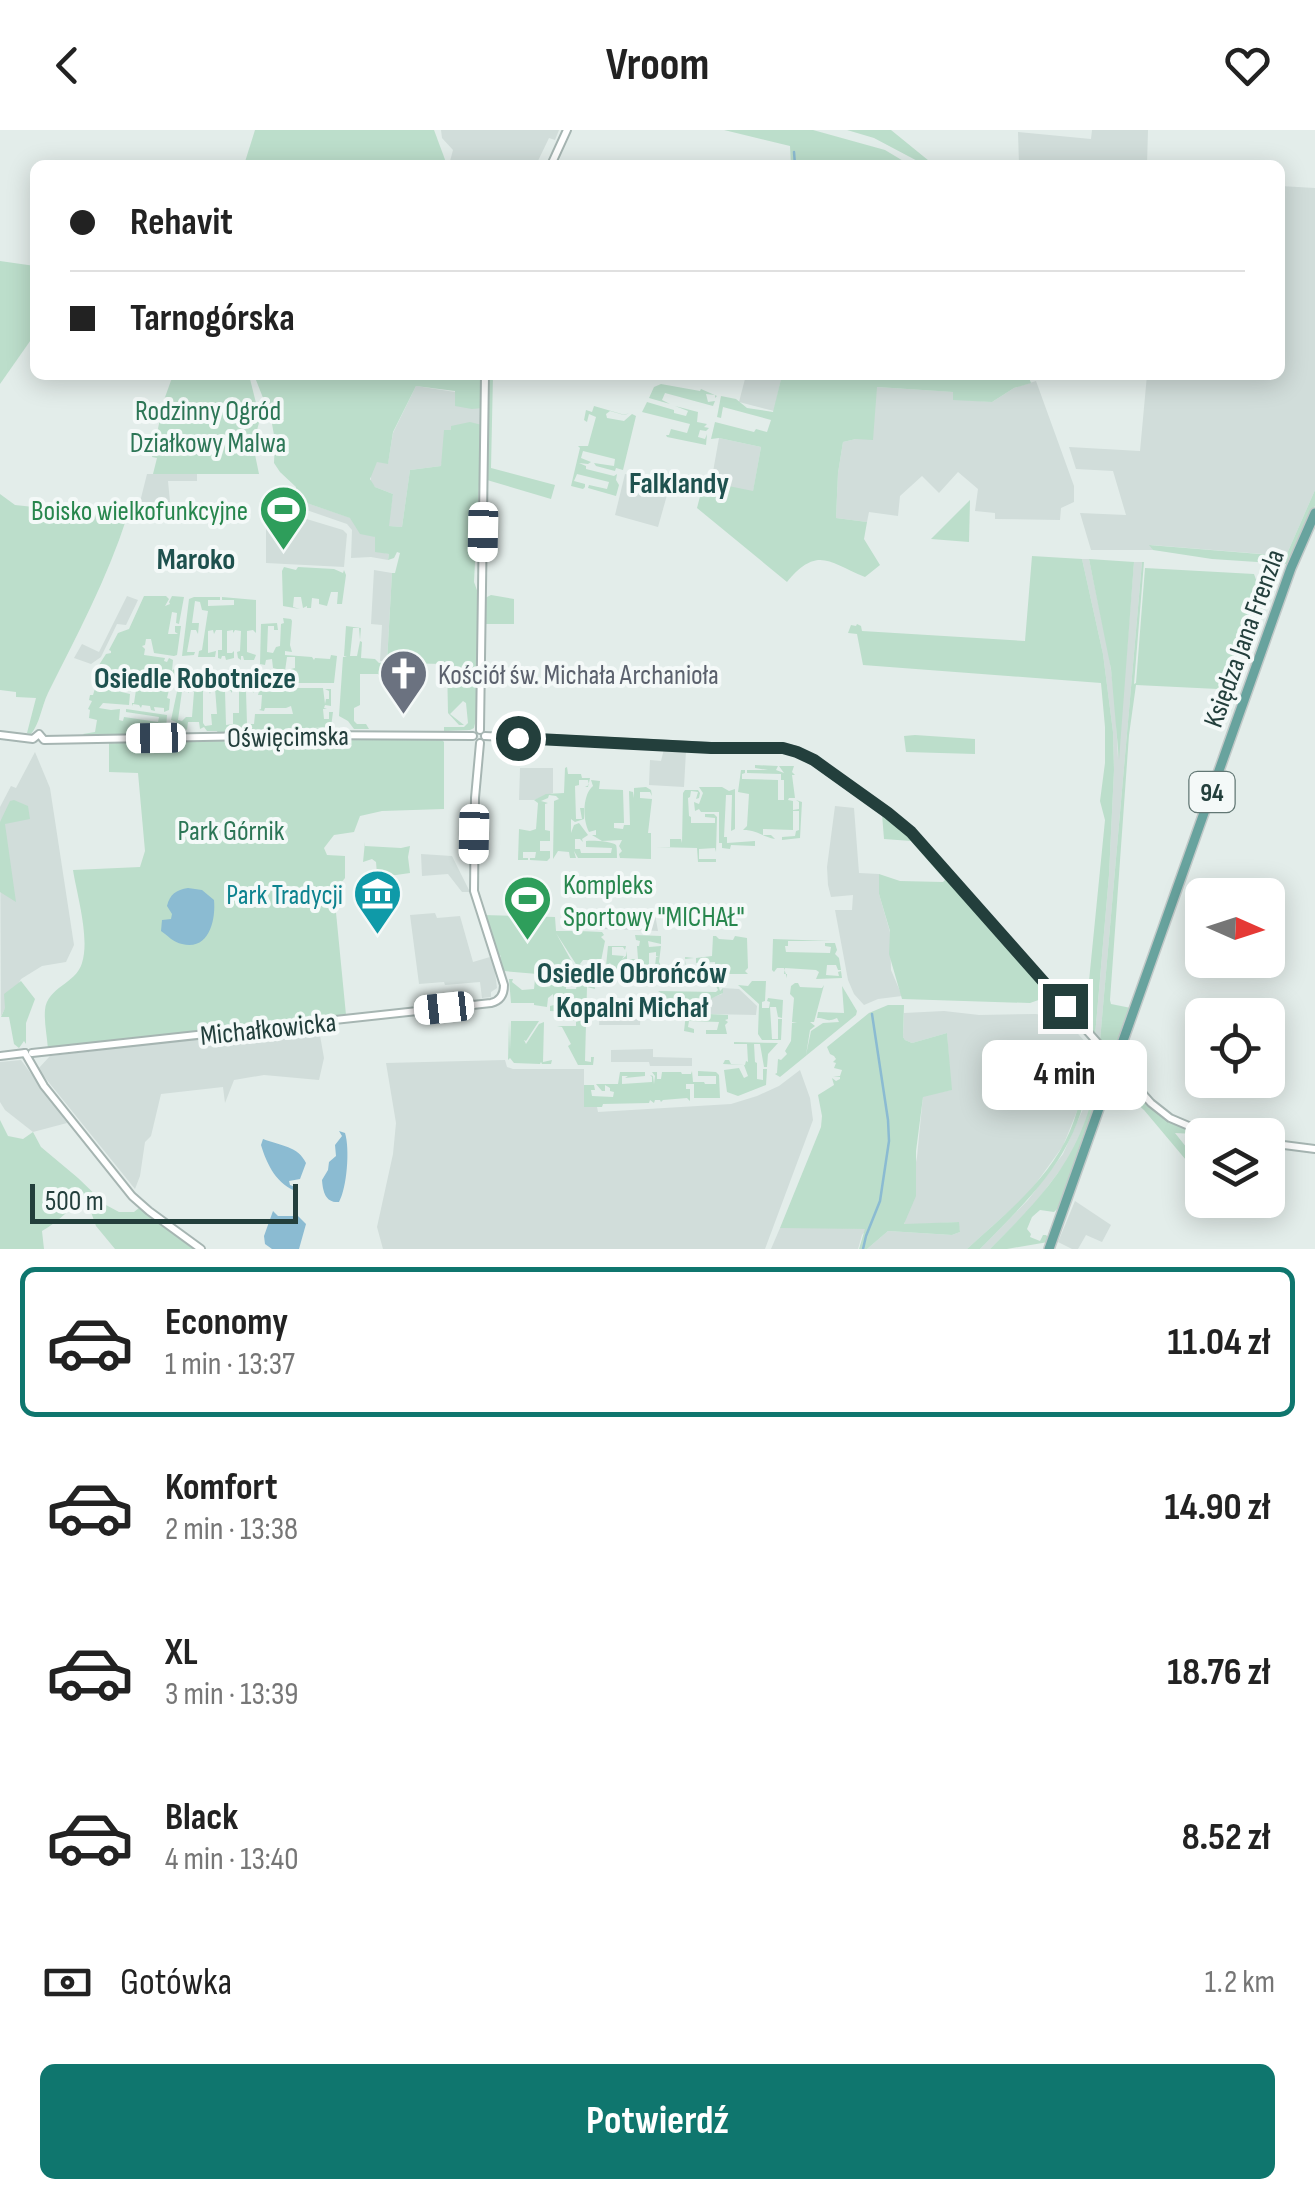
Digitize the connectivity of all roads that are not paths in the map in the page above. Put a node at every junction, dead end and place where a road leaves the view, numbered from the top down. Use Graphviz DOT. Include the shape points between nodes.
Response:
graph roads {
  1 [pos="567,130"];
  2 [pos="553,160"];
  3 [pos="485,380"];
  4 [pos="1315,514"];
  5 [pos="0,735"];
  6 [pos="482,736"];
  7 [pos="1123,1040"];
  8 [pos="1103,1048"];
  9 [pos="29,1054"];
  10 [pos="0,1056"];
  11 [pos="1116,1062"];
  12 [pos="1129,1078"];
  13 [pos="1109,1081"];
  14 [pos="1185,1125"];
  15 [pos="1285,1145"];
  16 [pos="1315,1149"];
  17 [pos="201,1249"];
  18 [pos="1049,1249"];
  1 -- 2 [label="street"];
  3 -- 6 [label="street"];
  4 -- 7 [label="main road, Księdza Jana Frenzla / 94"];
  5 -- 6 [label="street, Oświęcimska"];
  6 -- 8 [label="street" via="778,747 807,756 904,826"];
  6 -- 9 [label="street, Michałkowicka" via="474,891 504,986 501,997"];
  7 -- 8 [label="street" via="1113,1050"];
  7 -- 11 [label="main road, Księdza Jana Frenzla / 94"];
  8 -- 11 [label="street"];
  9 -- 10 [label="street, Michałkowicka"];
  9 -- 17 [label="street" via="44,1086 132,1196"];
  11 -- 12 [label="street"];
  11 -- 13 [label="main road, 94"];
  12 -- 13 [label="street"];
  12 -- 14 [label="street" via="1150,1103"];
  13 -- 18 [label="main road, 94"];
  15 -- 16 [label="street"];
}
